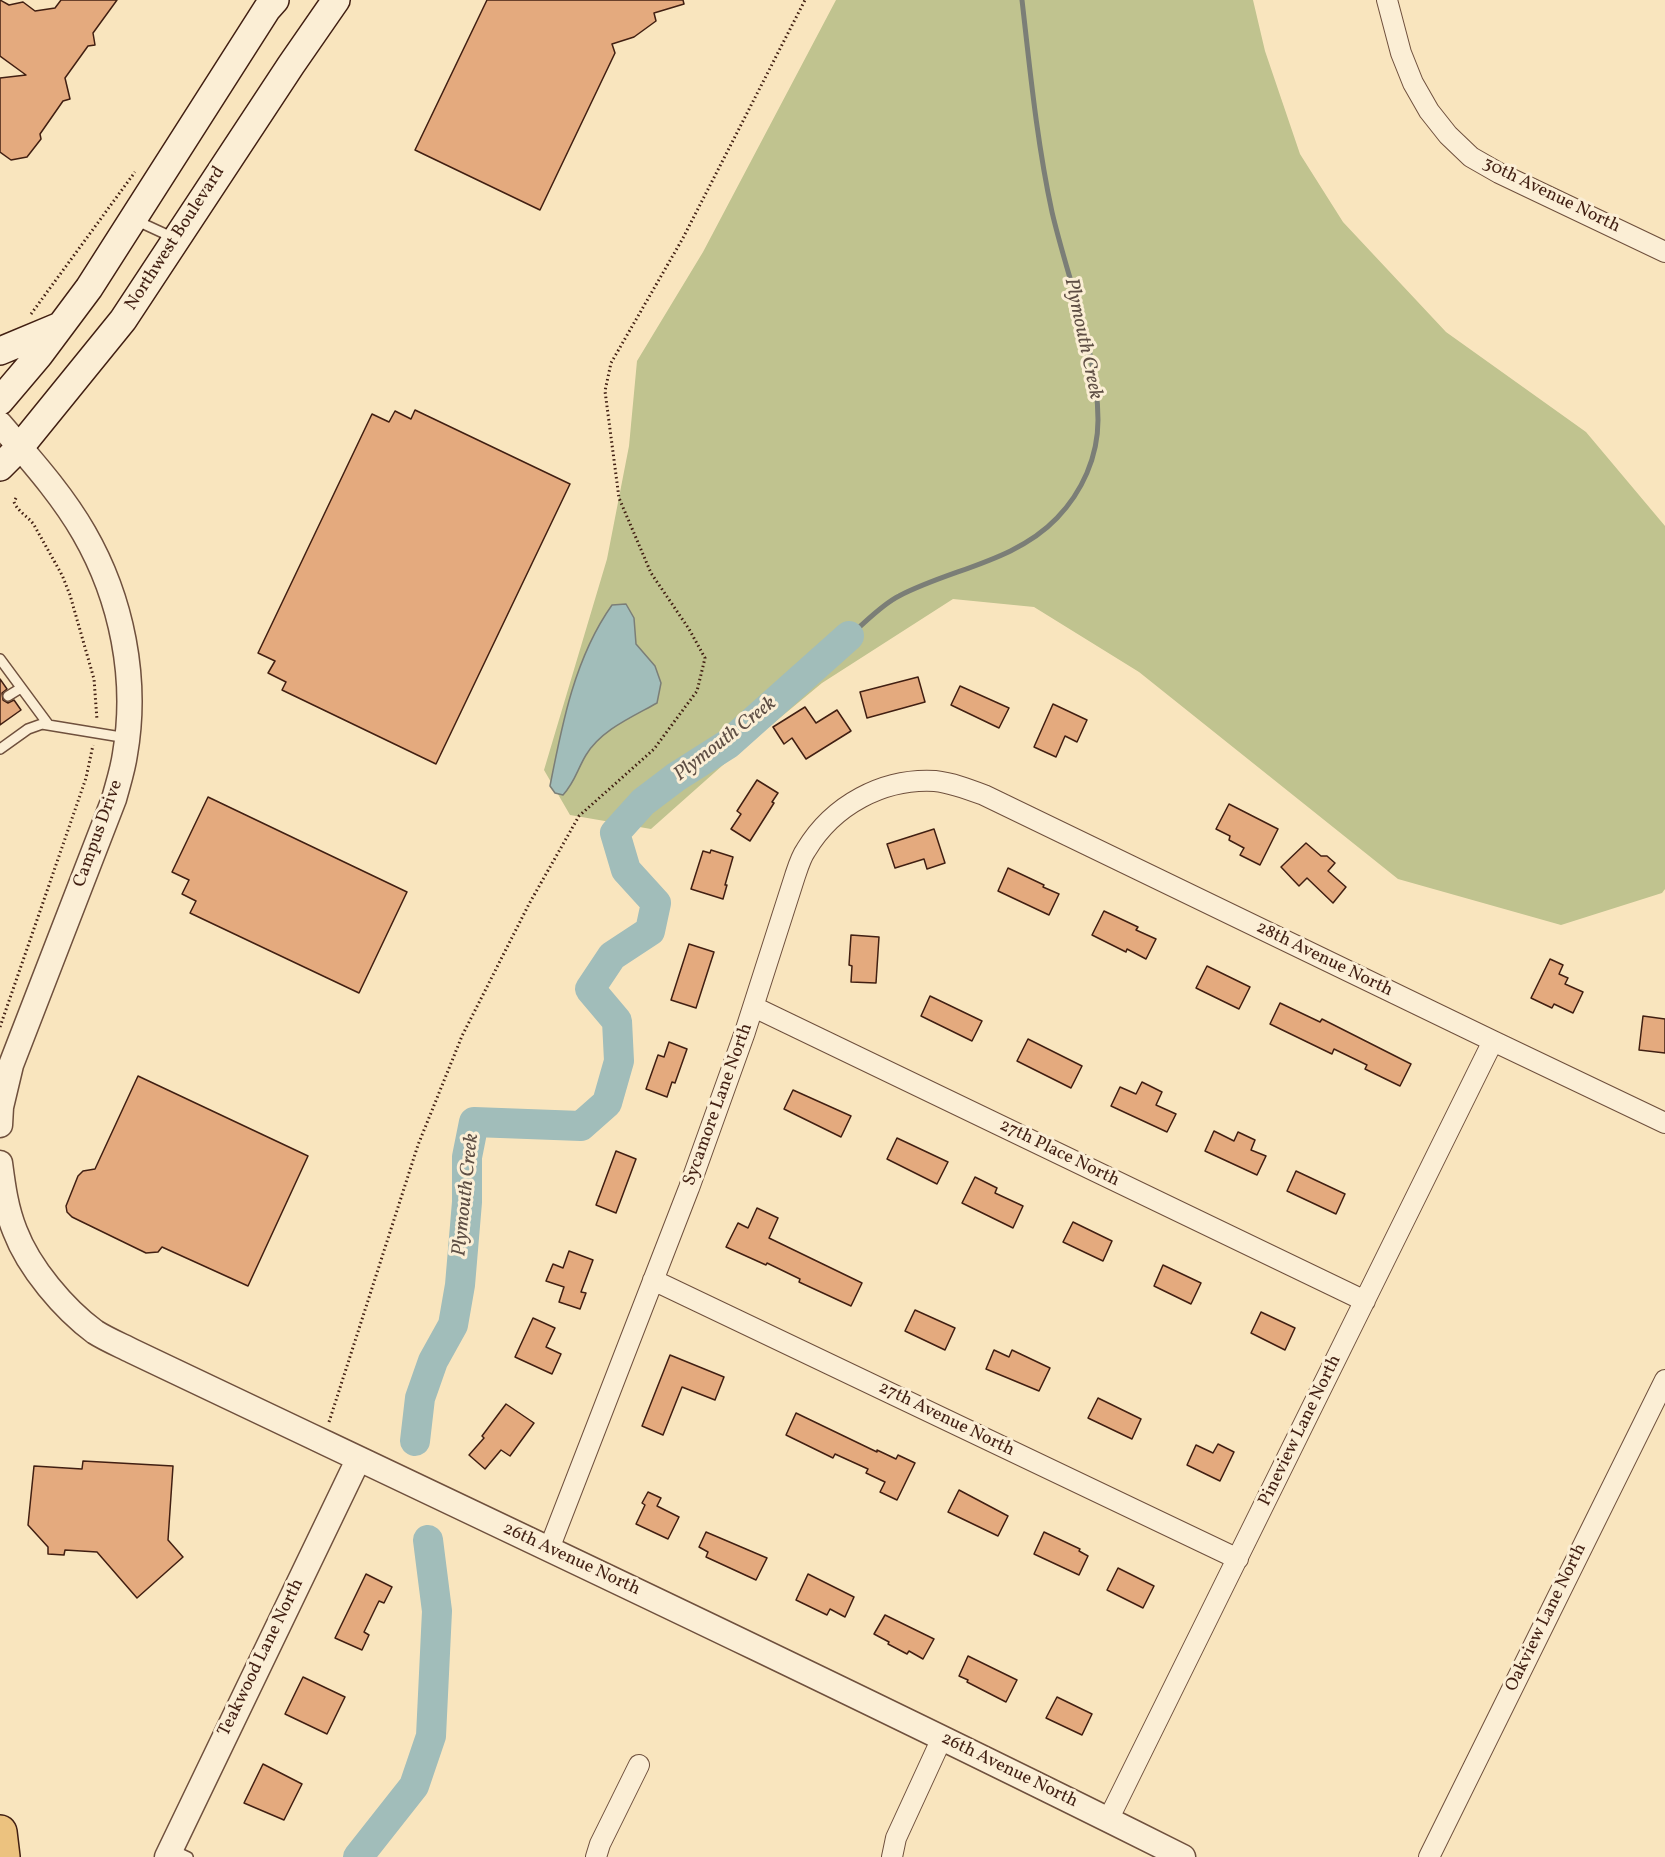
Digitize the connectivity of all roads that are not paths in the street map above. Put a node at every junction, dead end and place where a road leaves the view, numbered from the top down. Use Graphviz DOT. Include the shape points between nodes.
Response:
graph roads {
  1 [pos="275,0"];
  2 [pos="336,0"];
  3 [pos="1387,0"];
  4 [pos="133,219"];
  5 [pos="177,240"];
  6 [pos="1665,252"];
  7 [pos="61,325"];
  8 [pos="0,351"];
  9 [pos="0,401"];
  10 [pos="0,424"];
  11 [pos="20,447"];
  12 [pos="0,467"];
  13 [pos="0,659"];
  14 [pos="10,673"];
  15 [pos="0,679"];
  16 [pos="21,688"];
  17 [pos="8,696"];
  18 [pos="48,724"];
  19 [pos="127,738"];
  20 [pos="1,745"];
  21 [pos="984,795"];
  22 [pos="754,1006"];
  23 [pos="1493,1041"];
  24 [pos="1665,1123"];
  25 [pos="0,1125"];
  26 [pos="0,1163"];
  27 [pos="653,1280"];
  28 [pos="1365,1301"];
  29 [pos="1665,1380"];
  30 [pos="358,1460"];
  31 [pos="549,1549"];
  32 [pos="1238,1559"];
  33 [pos="942,1738"];
  34 [pos="639,1765"];
  35 [pos="1108,1820"];
  36 [pos="0,1832"];
  37 [pos="175,1854"];
  38 [pos="3,1857"];
  39 [pos="596,1857"];
  40 [pos="892,1857"];
  41 [pos="1183,1857"];
  42 [pos="1429,1857"];
  1 -- 4 [label="main road"];
  2 -- 5 [label="main road, Northwest Boulevard"];
  3 -- 6 [label="street, 30th Avenue North" via="1413,83 1428,111 1471,157"];
  4 -- 5 [label="lane"];
  4 -- 7 [label="main road"];
  5 -- 11 [label="main road, Northwest Boulevard" via="123,320"];
  7 -- 8 [label="main road"];
  7 -- 9 [label="main road"];
  10 -- 11 [label="street, Campus Drive"];
  11 -- 12 [label="main road, Northwest Boulevard"];
  11 -- 19 [label="street, Campus Drive" via="77,522 105,573 128,662"];
  13 -- 14 [label="lane"];
  14 -- 15 [label="lane"];
  14 -- 16 [label="lane"];
  16 -- 17 [label="lane"];
  16 -- 18 [label="lane"];
  18 -- 19 [label="lane"];
  18 -- 20 [label="lane" via="28,729"];
  19 -- 25 [label="street, Campus Drive" via="114,799 11,1065"];
  21 -- 22 [label="street, Sycamore Lane North" via="935,781 909,782 883,787 838,812 804,852"];
  21 -- 23 [label="street, 28th Avenue North"];
  22 -- 27 [label="street, Sycamore Lane North"];
  22 -- 28 [label="street, 27th Place North"];
  23 -- 24 [label="street, 28th Avenue North"];
  23 -- 28 [label="street, Pineview Lane North"];
  26 -- 30 [label="street, 26th Avenue North" via="15,1232 36,1271 96,1332"];
  27 -- 31 [label="street, Sycamore Lane North"];
  27 -- 32 [label="street, 27th Avenue North"];
  28 -- 32 [label="street, Pineview Lane North"];
  29 -- 42 [label="street, Oakview Lane North"];
  30 -- 31 [label="street, 26th Avenue North"];
  30 -- 37 [label="street, Teakwood Lane North"];
  31 -- 33 [label="street, 26th Avenue North"];
  32 -- 35 [label="street, Pineview Lane North"];
  33 -- 35 [label="street, 26th Avenue North"];
  33 -- 40 [label="street" via="896,1838"];
  34 -- 39 [label="street"];
  35 -- 41 [label="street, 26th Avenue North"];
  36 -- 38 [label="highway"];
}
